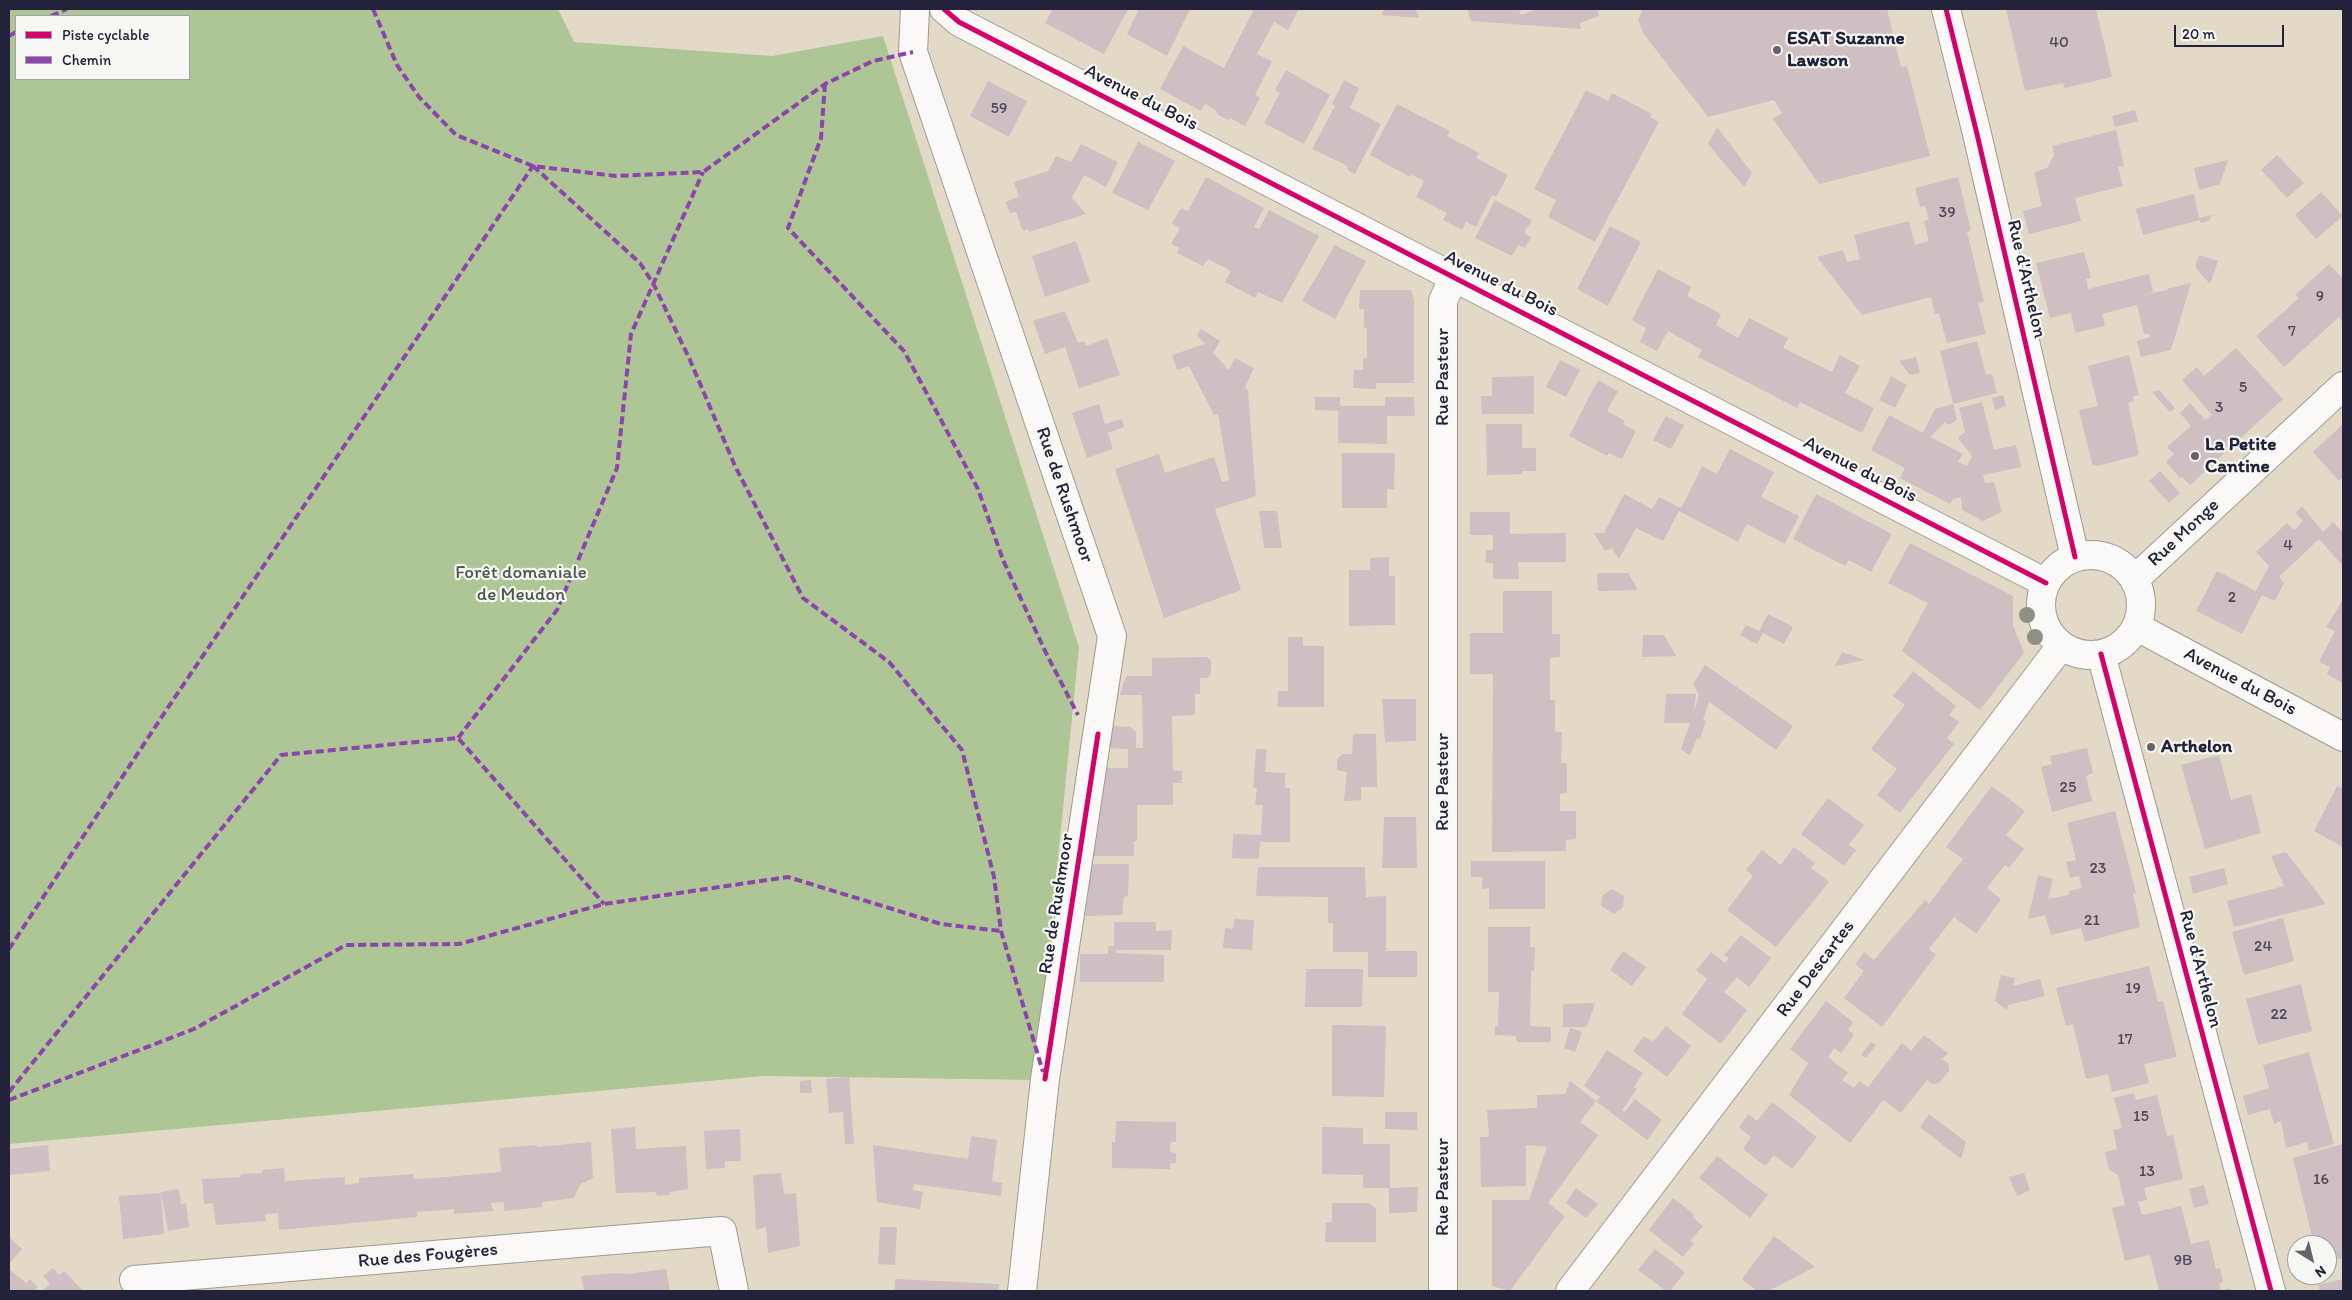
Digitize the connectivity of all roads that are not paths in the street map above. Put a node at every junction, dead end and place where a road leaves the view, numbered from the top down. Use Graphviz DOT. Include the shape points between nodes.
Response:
graph roads {
  1 [pos="916,9"];
  2 [pos="944,9"];
  3 [pos="1946,9"];
  4 [pos="1454,276"];
  5 [pos="2343,386"];
  6 [pos="2075,557"];
  7 [pos="2135,579"];
  8 [pos="2046,583"];
  9 [pos="2136,627"];
  10 [pos="2061,646"];
  11 [pos="2101,654"];
  12 [pos="2343,737"];
  13 [pos="140,1286"];
  14 [pos="734,1291"];
  15 [pos="1022,1291"];
  16 [pos="1443,1291"];
  17 [pos="1570,1291"];
  18 [pos="2271,1291"];
  1 -- 15 [label="street, Rue de Rushmoor" via="913,52 1112,636 1045,1079"];
  2 -- 4 [label="street, Avenue du Bois" via="959,22"];
  3 -- 6 [label="street, Rue d'Arthelon"];
  4 -- 8 [label="street, Avenue du Bois"];
  4 -- 16 [label="street, Rue Pasteur" via="1443,300"];
  5 -- 7 [label="street, Rue Monge"];
  6 -- 7 [label="street" via="2092,554 2108,557 2124,566"];
  6 -- 8 [label="street" via="2063,563"];
  7 -- 9 [label="street" via="2141,594 2142,611"];
  8 -- 10 [label="street" via="2041,597 2041,612 2046,626"];
  9 -- 11 [label="street" via="2128,640"];
  9 -- 12 [label="street, Avenue du Bois"];
  10 -- 11 [label="street" via="2084,655"];
  10 -- 17 [label="street, Rue Descartes"];
  11 -- 18 [label="street, Rue d'Arthelon"];
  13 -- 14 [label="street, Rue des Fougères" via="722,1231"];
}
